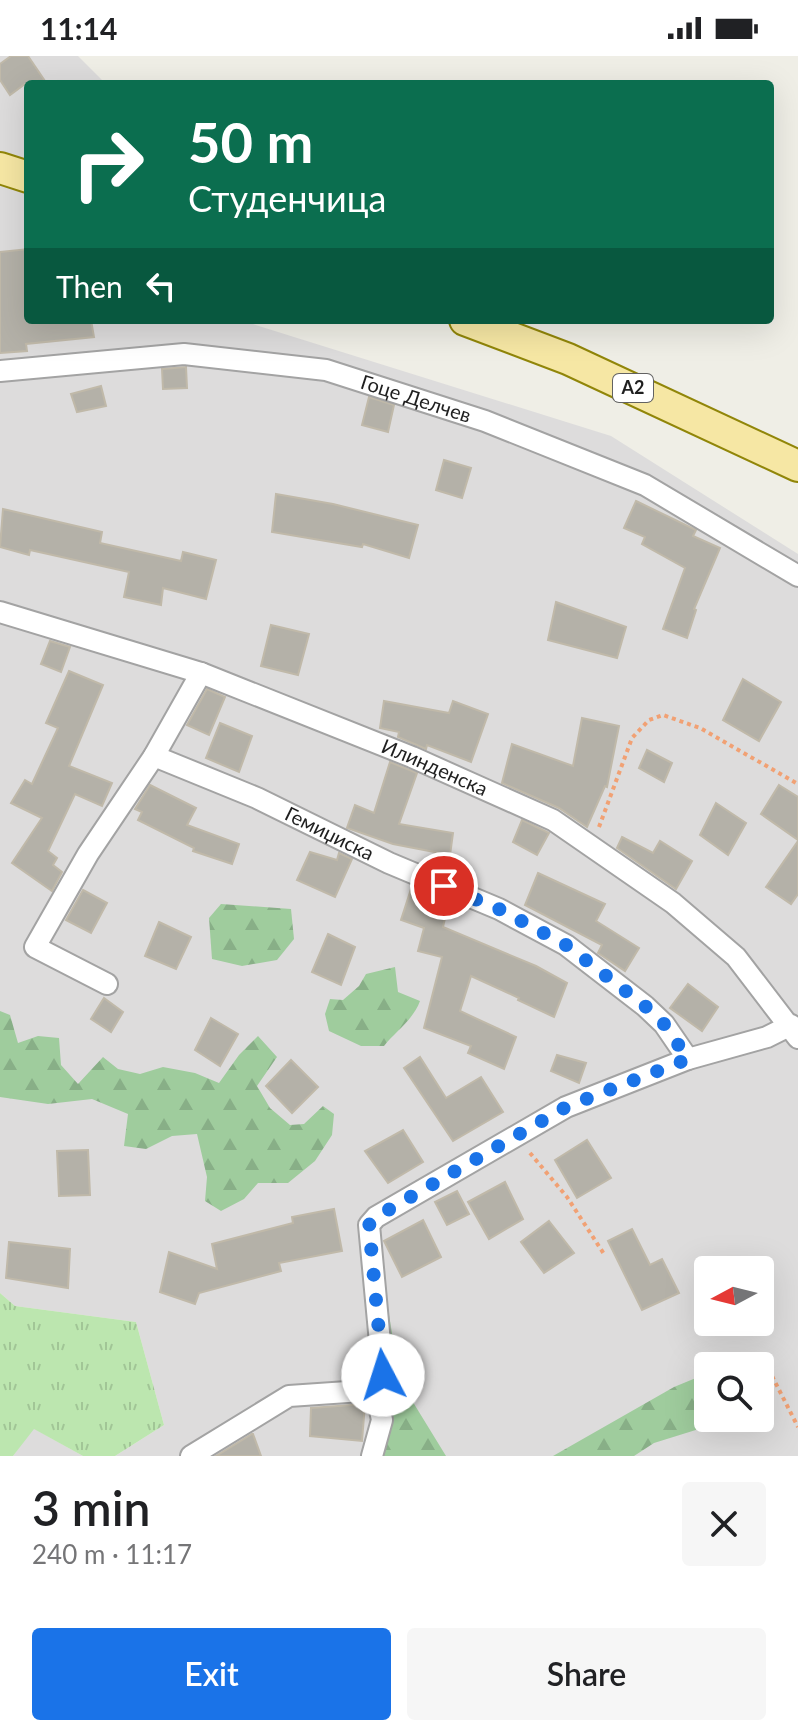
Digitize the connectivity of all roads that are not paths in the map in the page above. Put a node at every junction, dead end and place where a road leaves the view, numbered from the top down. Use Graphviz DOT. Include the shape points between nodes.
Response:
graph roads {
  1 [pos="0,168"];
  2 [pos="24,176"];
  3 [pos="476,324"];
  4 [pos="0,371"];
  5 [pos="798,466"];
  6 [pos="798,576"];
  7 [pos="0,612"];
  8 [pos="201,673"];
  9 [pos="154,756"];
  10 [pos="107,984"];
  11 [pos="794,1032"];
  12 [pos="688,1059"];
  13 [pos="375,1386"];
  14 [pos="191,1456"];
  15 [pos="372,1456"];
  1 -- 2 [label="main road"];
  3 -- 5 [label="main road, A2" via="568,359"];
  4 -- 6 [label="street, Гоце Делчев" via="184,354 326,370 485,421 645,485"];
  7 -- 8 [label="street, Илинденска"];
  8 -- 9 [label="street"];
  8 -- 11 [label="street, Илинденска" via="553,820 673,903 736,957"];
  9 -- 10 [label="street" via="88,854 35,947"];
  9 -- 12 [label="street, Гемиџиска" via="499,909 566,945 645,1006"];
  11 -- 12 [label="street"];
  12 -- 13 [label="street" via="566,1107 376,1217 369,1225 383,1375"];
  13 -- 14 [label="street" via="289,1396"];
  13 -- 15 [label="street" via="382,1420"];
}
